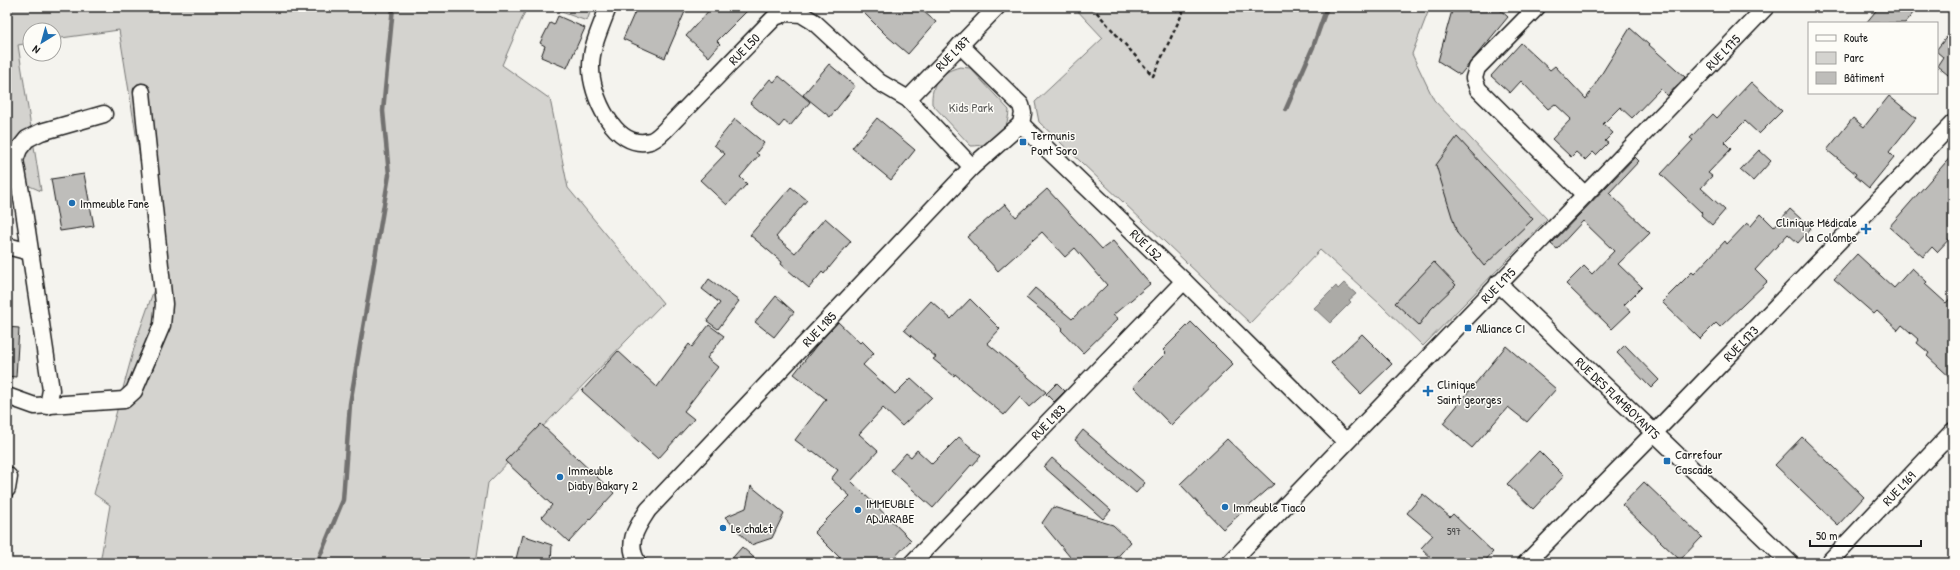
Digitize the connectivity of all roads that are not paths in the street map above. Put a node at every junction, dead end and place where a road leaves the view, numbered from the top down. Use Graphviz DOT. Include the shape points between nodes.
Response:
graph roads {
  1 [pos="608,7"];
  2 [pos="997,7"];
  3 [pos="1536,7"];
  4 [pos="1766,7"];
  5 [pos="960,44"];
  6 [pos="142,92"];
  7 [pos="908,99"];
  8 [pos="104,114"];
  9 [pos="1953,123"];
  10 [pos="1020,124"];
  11 [pos="972,167"];
  12 [pos="1585,195"];
  13 [pos="7,246"];
  14 [pos="30,252"];
  15 [pos="1184,281"];
  16 [pos="1498,283"];
  17 [pos="7,396"];
  18 [pos="48,406"];
  19 [pos="1953,431"];
  20 [pos="1655,432"];
  21 [pos="1346,442"];
  22 [pos="7,475"];
  23 [pos="7,489"];
  24 [pos="638,563"];
  25 [pos="912,563"];
  26 [pos="1230,563"];
  27 [pos="1526,563"];
  28 [pos="1790,563"];
  29 [pos="1828,563"];
  1 -- 7 [label="street, RUE L50" via="590,65 592,85 614,129 625,138 638,142 651,141 665,130 775,17 786,13 801,14 814,22 879,82"];
  2 -- 5 [label="street, RUE L187"];
  3 -- 12 [label="street" via="1477,68 1474,78 1478,89"];
  4 -- 12 [label="street, RUE L175"];
  5 -- 7 [label="street, RUE L187"];
  5 -- 10 [label="street" via="1020,105 1023,113"];
  6 -- 18 [label="street" via="164,304 162,325 134,391 129,397 124,400"];
  7 -- 11 [label="street, RUE L50"];
  8 -- 14 [label="street" via="41,132 27,139 19,149 15,160"];
  9 -- 20 [label="street, RUE L173"];
  10 -- 11 [label="street, RUE L185"];
  10 -- 15 [label="street, RUE L52"];
  11 -- 24 [label="street, RUE L185" via="648,510 635,529 631,544"];
  12 -- 16 [label="street, RUE L175"];
  13 -- 14 [label="street"];
  14 -- 18 [label="street" via="51,390"];
  15 -- 21 [label="street, RUE L52"];
  15 -- 25 [label="street, RUE L183"];
  16 -- 20 [label="street, RUE DES FLAMBOYANTS"];
  16 -- 21 [label="street, RUE L175"];
  17 -- 18 [label="street" via="30,405"];
  19 -- 29 [label="street, RUE L169"];
  20 -- 27 [label="street, RUE L173"];
  20 -- 28 [label="street, RUE DES FLAMBOYANTS"];
  21 -- 26 [label="street, RUE L175"];
  22 -- 23 [label="street" via="10,481"];
}
